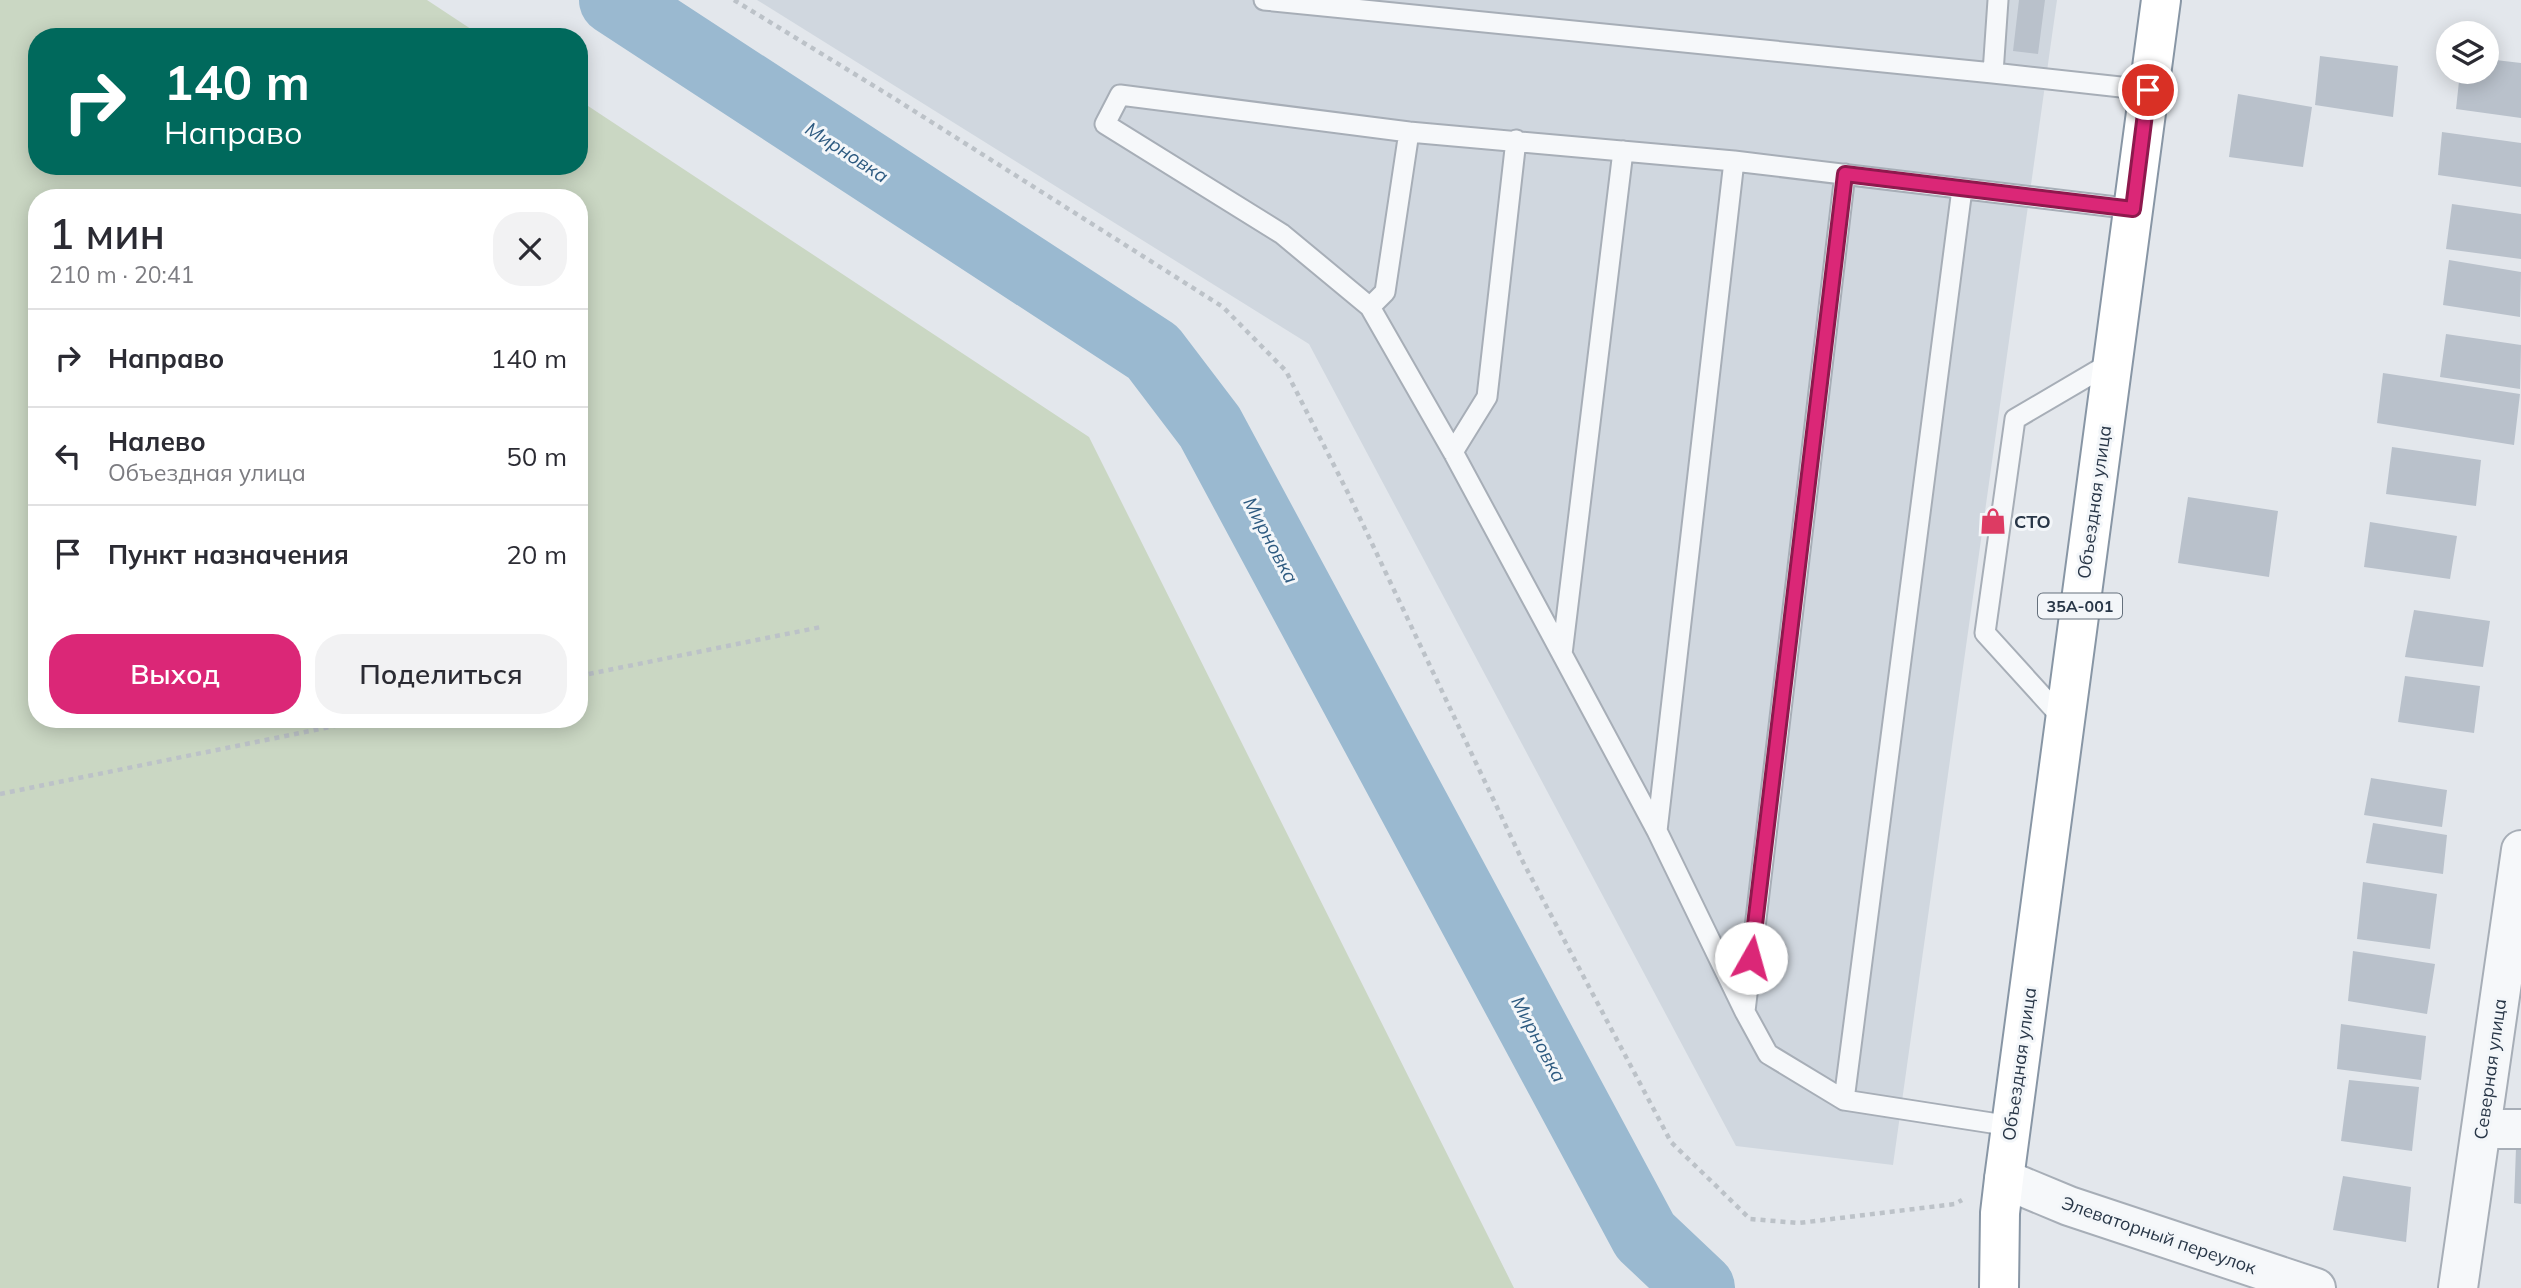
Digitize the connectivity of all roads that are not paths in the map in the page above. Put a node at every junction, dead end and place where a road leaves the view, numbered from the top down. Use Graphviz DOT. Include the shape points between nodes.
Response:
graph roads {
  1 [pos="1264,0"];
  2 [pos="1998,0"];
  3 [pos="2161,0"];
  4 [pos="1993,73"];
  5 [pos="2148,90"];
  6 [pos="1409,132"];
  7 [pos="1516,140"];
  8 [pos="1623,152"];
  9 [pos="1734,161"];
  10 [pos="1845,174"];
  11 [pos="1962,189"];
  12 [pos="2133,209"];
  13 [pos="1370,307"];
  14 [pos="2112,362"];
  15 [pos="1453,452"];
  16 [pos="1562,654"];
  17 [pos="2064,720"];
  18 [pos="1657,831"];
  19 [pos="2521,852"];
  20 [pos="1745,1012"];
  21 [pos="1844,1100"];
  22 [pos="2011,1126"];
  23 [pos="2481,1129"];
  24 [pos="2521,1129"];
  25 [pos="2002,1196"];
  26 [pos="1999,1288"];
  27 [pos="2316,1288"];
  28 [pos="2458,1288"];
  1 -- 4 [label="lane"];
  2 -- 4 [label="lane"];
  3 -- 5 [label="highway, Объездная улица / 35А-001"];
  4 -- 5 [label="lane"];
  5 -- 12 [label="highway, Объездная улица / 35А-001"];
  6 -- 7 [label="lane"];
  6 -- 13 [label="lane" via="1385,292"];
  6 -- 13 [label="lane" via="1120,95 1105,124 1282,234"];
  7 -- 8 [label="lane"];
  7 -- 15 [label="lane" via="1487,397"];
  8 -- 9 [label="lane"];
  8 -- 16 [label="lane"];
  9 -- 10 [label="lane"];
  9 -- 18 [label="lane"];
  10 -- 11 [label="lane"];
  10 -- 20 [label="lane"];
  11 -- 12 [label="lane"];
  11 -- 21 [label="lane"];
  12 -- 14 [label="highway, Объездная улица / 35А-001"];
  13 -- 15 [label="lane"];
  14 -- 17 [label="highway, Объездная улица / 35А-001"];
  14 -- 17 [label="lane" via="2015,419 1985,633"];
  15 -- 16 [label="lane"];
  16 -- 18 [label="lane"];
  17 -- 22 [label="highway, Объездная улица / 35А-001"];
  18 -- 20 [label="lane"];
  19 -- 23 [label="street, Северная улица"];
  20 -- 21 [label="lane" via="1768,1054"];
  21 -- 22 [label="lane"];
  22 -- 25 [label="highway, Объездная улица / 35А-001"];
  23 -- 24 [label="street"];
  23 -- 28 [label="street, Северная улица"];
  25 -- 26 [label="highway, 35А-001"];
  25 -- 27 [label="street, Элеваторный переулок" via="2069,1206"];
}
